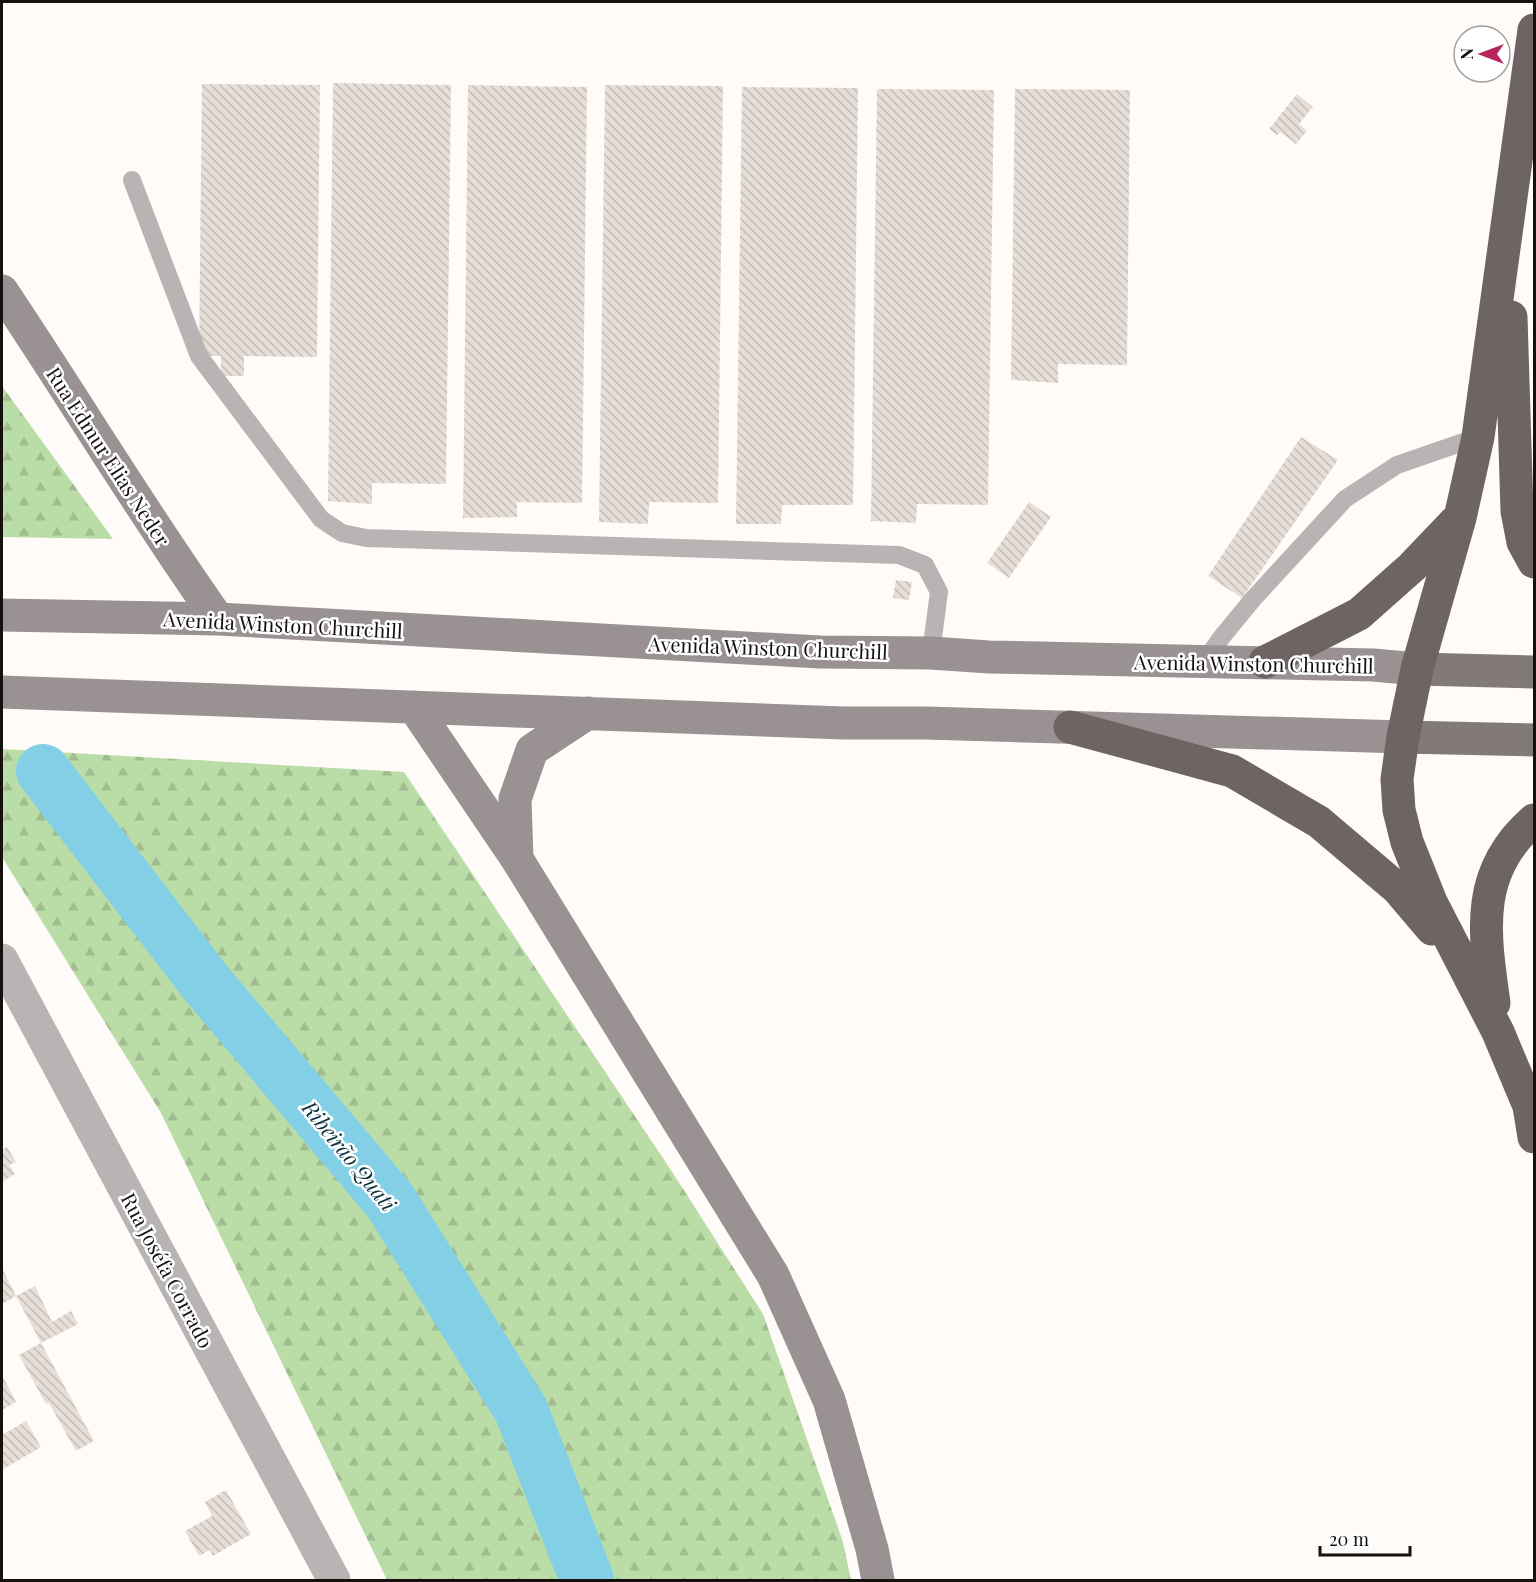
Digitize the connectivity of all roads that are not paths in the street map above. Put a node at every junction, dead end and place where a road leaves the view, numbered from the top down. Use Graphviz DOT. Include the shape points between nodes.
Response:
graph roads {
  1 [pos="1534,30"];
  2 [pos="132,180"];
  3 [pos="1508,216"];
  4 [pos="2,291"];
  5 [pos="1478,437"];
  6 [pos="1460,518"];
  7 [pos="1534,562"];
  8 [pos="2,615"];
  9 [pos="218,619"];
  10 [pos="931,653"];
  11 [pos="1205,661"];
  12 [pos="1265,662"];
  13 [pos="1417,669"];
  14 [pos="1534,672"];
  15 [pos="2,692"];
  16 [pos="414,707"];
  17 [pos="588,713"];
  18 [pos="1070,728"];
  19 [pos="1403,737"];
  20 [pos="1534,740"];
  21 [pos="1534,820"];
  22 [pos="517,859"];
  23 [pos="2,960"];
  24 [pos="1470,973"];
  25 [pos="1498,1032"];
  26 [pos="1534,1137"];
  27 [pos="334,1581"];
  28 [pos="878,1581"];
  1 -- 3 [label="highway"];
  2 -- 10 [label="lane" via="199,356 321,519 342,533 366,538 899,555 926,566 939,592"];
  3 -- 5 [label="highway"];
  3 -- 7 [label="highway" via="1516,511 1523,542"];
  4 -- 9 [label="main road, Rua Edmur Elias Neder"];
  5 -- 6 [label="highway"];
  5 -- 11 [label="lane" via="1397,465 1345,499 1253,599"];
  6 -- 12 [label="highway" via="1359,614"];
  6 -- 13 [label="highway"];
  8 -- 9 [label="main road, Avenida Winston Churchill"];
  9 -- 10 [label="main road, Avenida Winston Churchill" via="820,652"];
  10 -- 11 [label="main road, Avenida Winston Churchill"];
  11 -- 12 [label="main road, Avenida Winston Churchill"];
  12 -- 13 [label="main road, Avenida Winston Churchill"];
  13 -- 14 [label="main road, Avenida Winston Churchill"];
  13 -- 19 [label="highway"];
  15 -- 16 [label="main road"];
  16 -- 17 [label="main road"];
  16 -- 22 [label="main road"];
  17 -- 18 [label="main road"];
  17 -- 22 [label="main road" via="532,750 515,799"];
  18 -- 19 [label="main road"];
  18 -- 24 [label="highway" via="1232,771 1319,822 1398,889"];
  19 -- 20 [label="main road"];
  19 -- 24 [label="highway" via="1397,779 1407,842 1431,902"];
  21 -- 25 [label="highway" via="1519,833 1493,877 1487,906 1486,943"];
  22 -- 28 [label="main road" via="773,1275 829,1400"];
  23 -- 27 [label="street, Rua Joséfa Corrado"];
  24 -- 25 [label="highway"];
  25 -- 26 [label="highway" via="1529,1106"];
}
